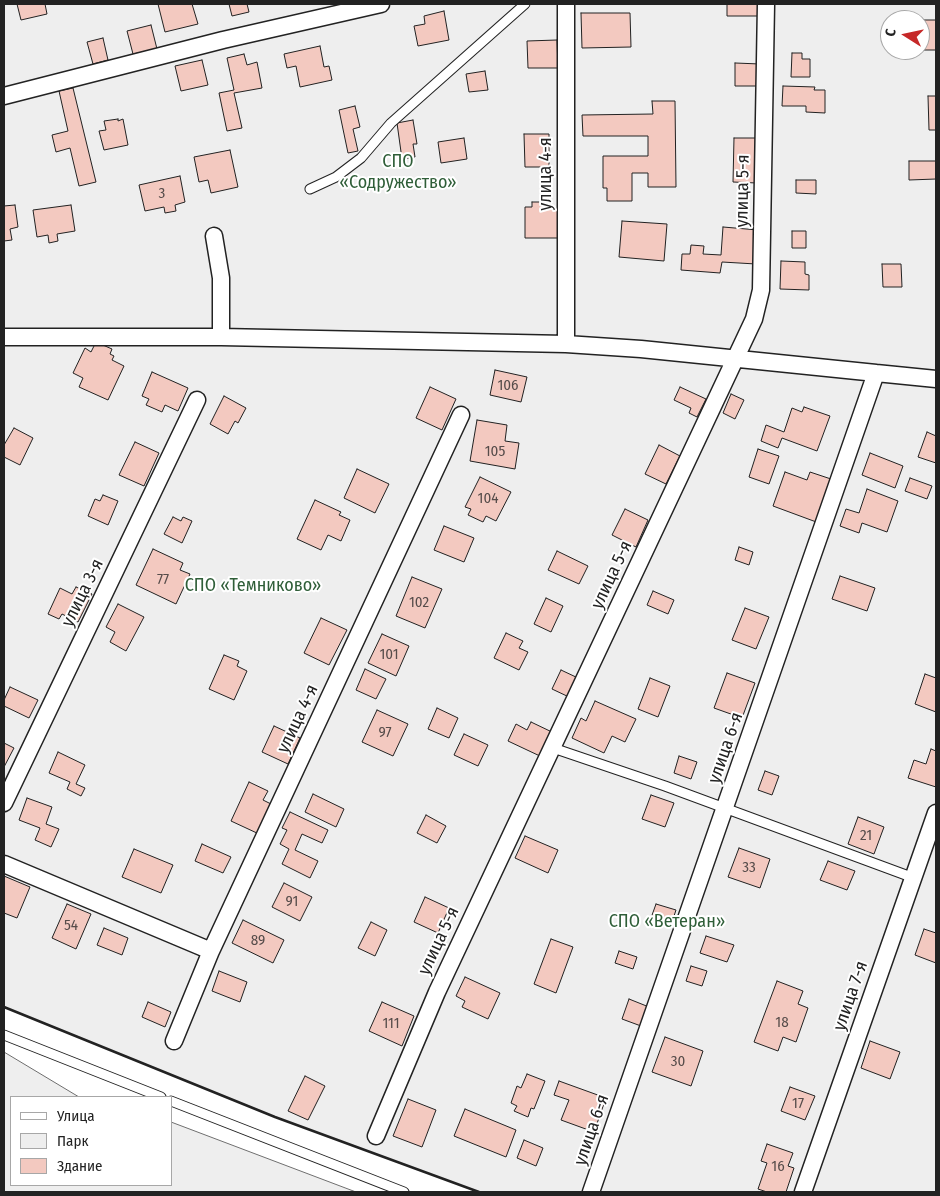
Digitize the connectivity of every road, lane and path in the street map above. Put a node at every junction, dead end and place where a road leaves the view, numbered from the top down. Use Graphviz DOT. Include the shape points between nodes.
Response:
graph roads {
  1 [pos="381,4"];
  2 [pos="525,4"];
  3 [pos="566,4"];
  4 [pos="766,4"];
  5 [pos="4,96"];
  6 [pos="310,189"];
  7 [pos="214,236"];
  8 [pos="4,337"];
  9 [pos="221,337"];
  10 [pos="566,344"];
  11 [pos="736,360"];
  12 [pos="876,373"];
  13 [pos="936,379"];
  14 [pos="197,400"];
  15 [pos="461,415"];
  16 [pos="553,748"];
  17 [pos="4,804"];
  18 [pos="726,808"];
  19 [pos="936,813"];
  20 [pos="4,864"];
  21 [pos="914,878"];
  22 [pos="211,951"];
  23 [pos="4,1035"];
  24 [pos="174,1041"];
  25 [pos="158,1096"];
  26 [pos="172,1101"];
  27 [pos="376,1136"];
  28 [pos="404,1192"];
  29 [pos="591,1192"];
  30 [pos="803,1192"];
  1 -- 5 [label="street"];
  2 -- 6 [label="lane" via="391,123 360,158 336,177"];
  3 -- 10 [label="street, улица 4-я"];
  4 -- 11 [label="street, улица 5-я" via="761,290 754,319"];
  7 -- 9 [label="street" via="221,278"];
  8 -- 9 [label="street"];
  9 -- 10 [label="street"];
  10 -- 11 [label="street"];
  11 -- 12 [label="street"];
  11 -- 16 [label="street, улица 5-я"];
  12 -- 13 [label="street"];
  12 -- 18 [label="street, улица 6-я"];
  14 -- 17 [label="street, улица 3-я"];
  15 -- 22 [label="street, улица 4-я"];
  16 -- 18 [label="lane"];
  16 -- 27 [label="street, улица 5-я" via="437,992"];
  18 -- 21 [label="lane"];
  18 -- 29 [label="street, улица 6-я"];
  19 -- 21 [label="street, улица 7-я"];
  20 -- 22 [label="street"];
  21 -- 30 [label="street, улица 7-я"];
  22 -- 24 [label="street, улица 4-я"];
  23 -- 25 [label="lane"];
  26 -- 28 [label="lane"];
}
